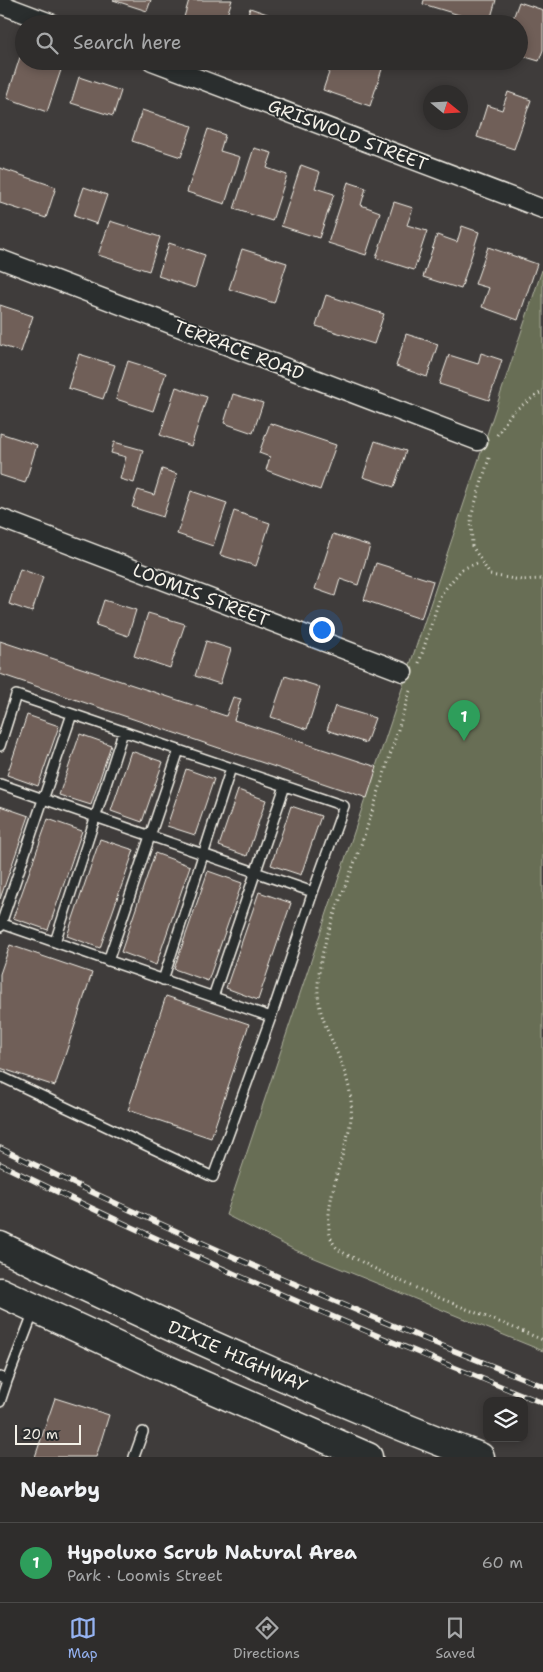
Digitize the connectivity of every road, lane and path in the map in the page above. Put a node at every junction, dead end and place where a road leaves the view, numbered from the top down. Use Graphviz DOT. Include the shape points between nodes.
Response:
graph roads {
  1 [pos="0,4"];
  2 [pos="29,15"];
  3 [pos="176,70"];
  4 [pos="543,209"];
  5 [pos="0,260"];
  6 [pos="543,391"];
  7 [pos="488,445"];
  8 [pos="0,518"];
  9 [pos="480,562"];
  10 [pos="543,579"];
  11 [pos="410,671"];
  12 [pos="411,689"];
  13 [pos="72,714"];
  14 [pos="123,732"];
  15 [pos="0,746"];
  16 [pos="179,750"];
  17 [pos="231,768"];
  18 [pos="0,784"];
  19 [pos="285,786"];
  20 [pos="44,799"];
  21 [pos="96,817"];
  22 [pos="150,836"];
  23 [pos="203,854"];
  24 [pos="255,872"];
  25 [pos="313,892"];
  26 [pos="0,925"];
  27 [pos="55,942"];
  28 [pos="108,961"];
  29 [pos="163,980"];
  30 [pos="213,997"];
  31 [pos="271,1017"];
  32 [pos="0,1076"];
  33 [pos="0,1246"];
  34 [pos="0,1292"];
  35 [pos="35,1309"];
  36 [pos="184,1333"];
  37 [pos="543,1340"];
  38 [pos="168,1370"];
  39 [pos="4,1379"];
  40 [pos="0,1402"];
  41 [pos="143,1432"];
  42 [pos="134,1457"];
  43 [pos="368,1457"];
  44 [pos="480,1457"];
  1 -- 2 [label="street"];
  3 -- 4 [label="street, GRISWOLD STREET"];
  5 -- 7 [label="street, TERRACE ROAD"];
  6 -- 7 [label="path" via="512,412"];
  7 -- 9 [label="path" via="471,517 472,546"];
  8 -- 11 [label="street, LOOMIS STREET"];
  9 -- 10 [label="path" via="490,576"];
  9 -- 11 [label="path" via="462,569 441,594"];
  12 -- 37 [label="path" via="366,831 322,954 318,987 321,1009 346,1072 352,1103 350,1132 331,1194 327,1231 336,1247 374,1268"];
  13 -- 14 [label="lane"];
  13 -- 15 [label="lane" via="16,695"];
  13 -- 20 [label="lane"];
  14 -- 16 [label="lane"];
  14 -- 21 [label="lane"];
  16 -- 17 [label="lane"];
  16 -- 22 [label="lane"];
  17 -- 19 [label="lane"];
  17 -- 23 [label="lane"];
  18 -- 20 [label="lane"];
  19 -- 24 [label="lane"];
  19 -- 25 [label="lane" via="344,806"];
  20 -- 21 [label="lane"];
  20 -- 26 [label="lane"];
  21 -- 22 [label="lane"];
  21 -- 27 [label="lane"];
  22 -- 23 [label="lane"];
  22 -- 28 [label="lane"];
  23 -- 24 [label="lane"];
  23 -- 29 [label="lane"];
  24 -- 25 [label="lane"];
  24 -- 30 [label="lane"];
  25 -- 31 [label="lane"];
  26 -- 27 [label="lane"];
  27 -- 28 [label="lane"];
  28 -- 29 [label="lane"];
  29 -- 30 [label="lane"];
  30 -- 31 [label="lane"];
  31 -- 32 [label="lane" via="213,1177"];
  33 -- 36 [label="main road, DIXIE HIGHWAY"];
  34 -- 35 [label="main road"];
  35 -- 38 [label="main road"];
  35 -- 39 [label="lane"];
  36 -- 38 [label="main road"];
  36 -- 44 [label="main road, DIXIE HIGHWAY"];
  38 -- 43 [label="main road"];
  39 -- 40 [label="lane"];
  41 -- 42 [label="lane"];
}
